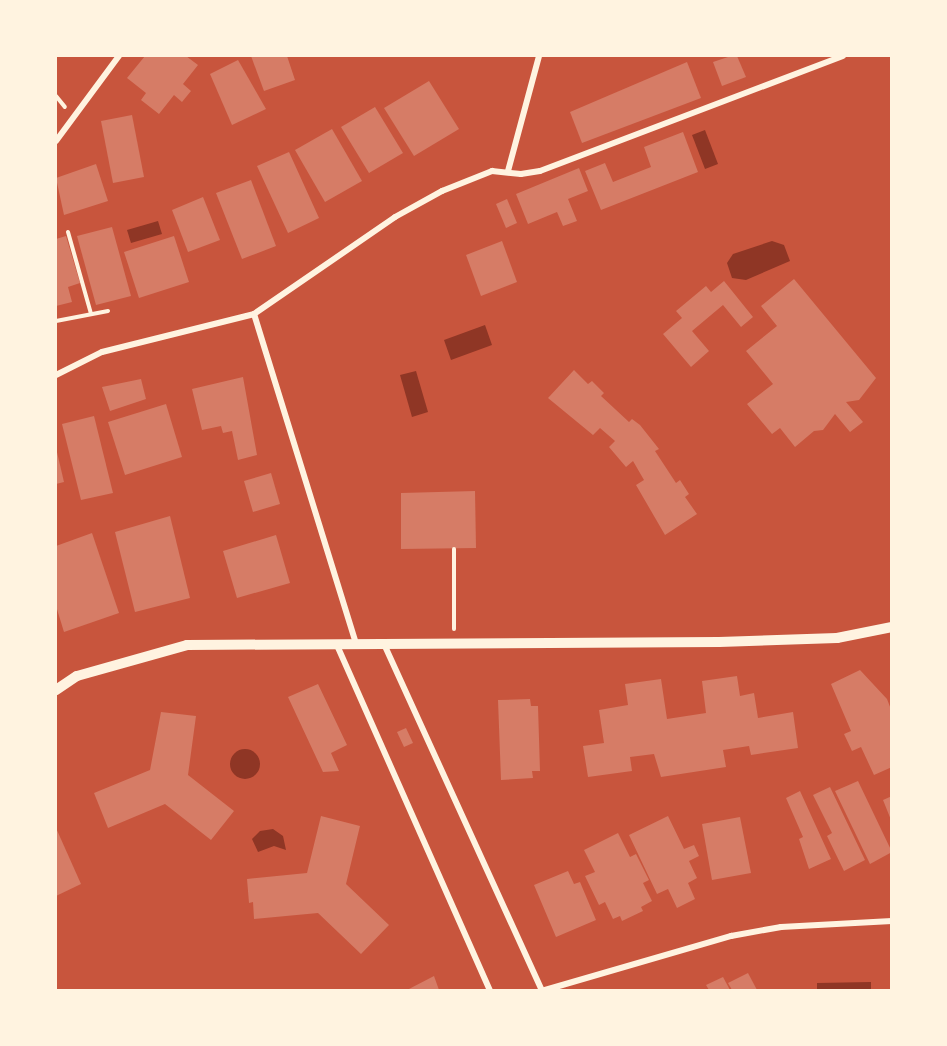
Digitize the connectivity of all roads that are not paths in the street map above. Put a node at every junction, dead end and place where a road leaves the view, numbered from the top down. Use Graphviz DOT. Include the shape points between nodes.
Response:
graph roads {
  1 [pos="119,56"];
  2 [pos="539,56"];
  3 [pos="843,56"];
  4 [pos="56,141"];
  5 [pos="508,171"];
  6 [pos="254,314"];
  7 [pos="56,375"];
  8 [pos="891,627"];
  9 [pos="335,642"];
  10 [pos="356,643"];
  11 [pos="384,644"];
  12 [pos="56,690"];
  13 [pos="891,921"];
  14 [pos="490,990"];
  15 [pos="543,990"];
  1 -- 4 [label="street"];
  2 -- 5 [label="street"];
  3 -- 5 [label="street" via="540,171"];
  5 -- 6 [label="street" via="480,175 415,205"];
  6 -- 7 [label="street" via="102,352"];
  6 -- 10 [label="street"];
  8 -- 11 [label="street" via="837,638"];
  9 -- 10 [label="street"];
  9 -- 12 [label="street" via="187,645 77,676"];
  9 -- 14 [label="street"];
  10 -- 11 [label="street"];
  11 -- 15 [label="street"];
  13 -- 15 [label="street" via="781,927 731,936"];
}
